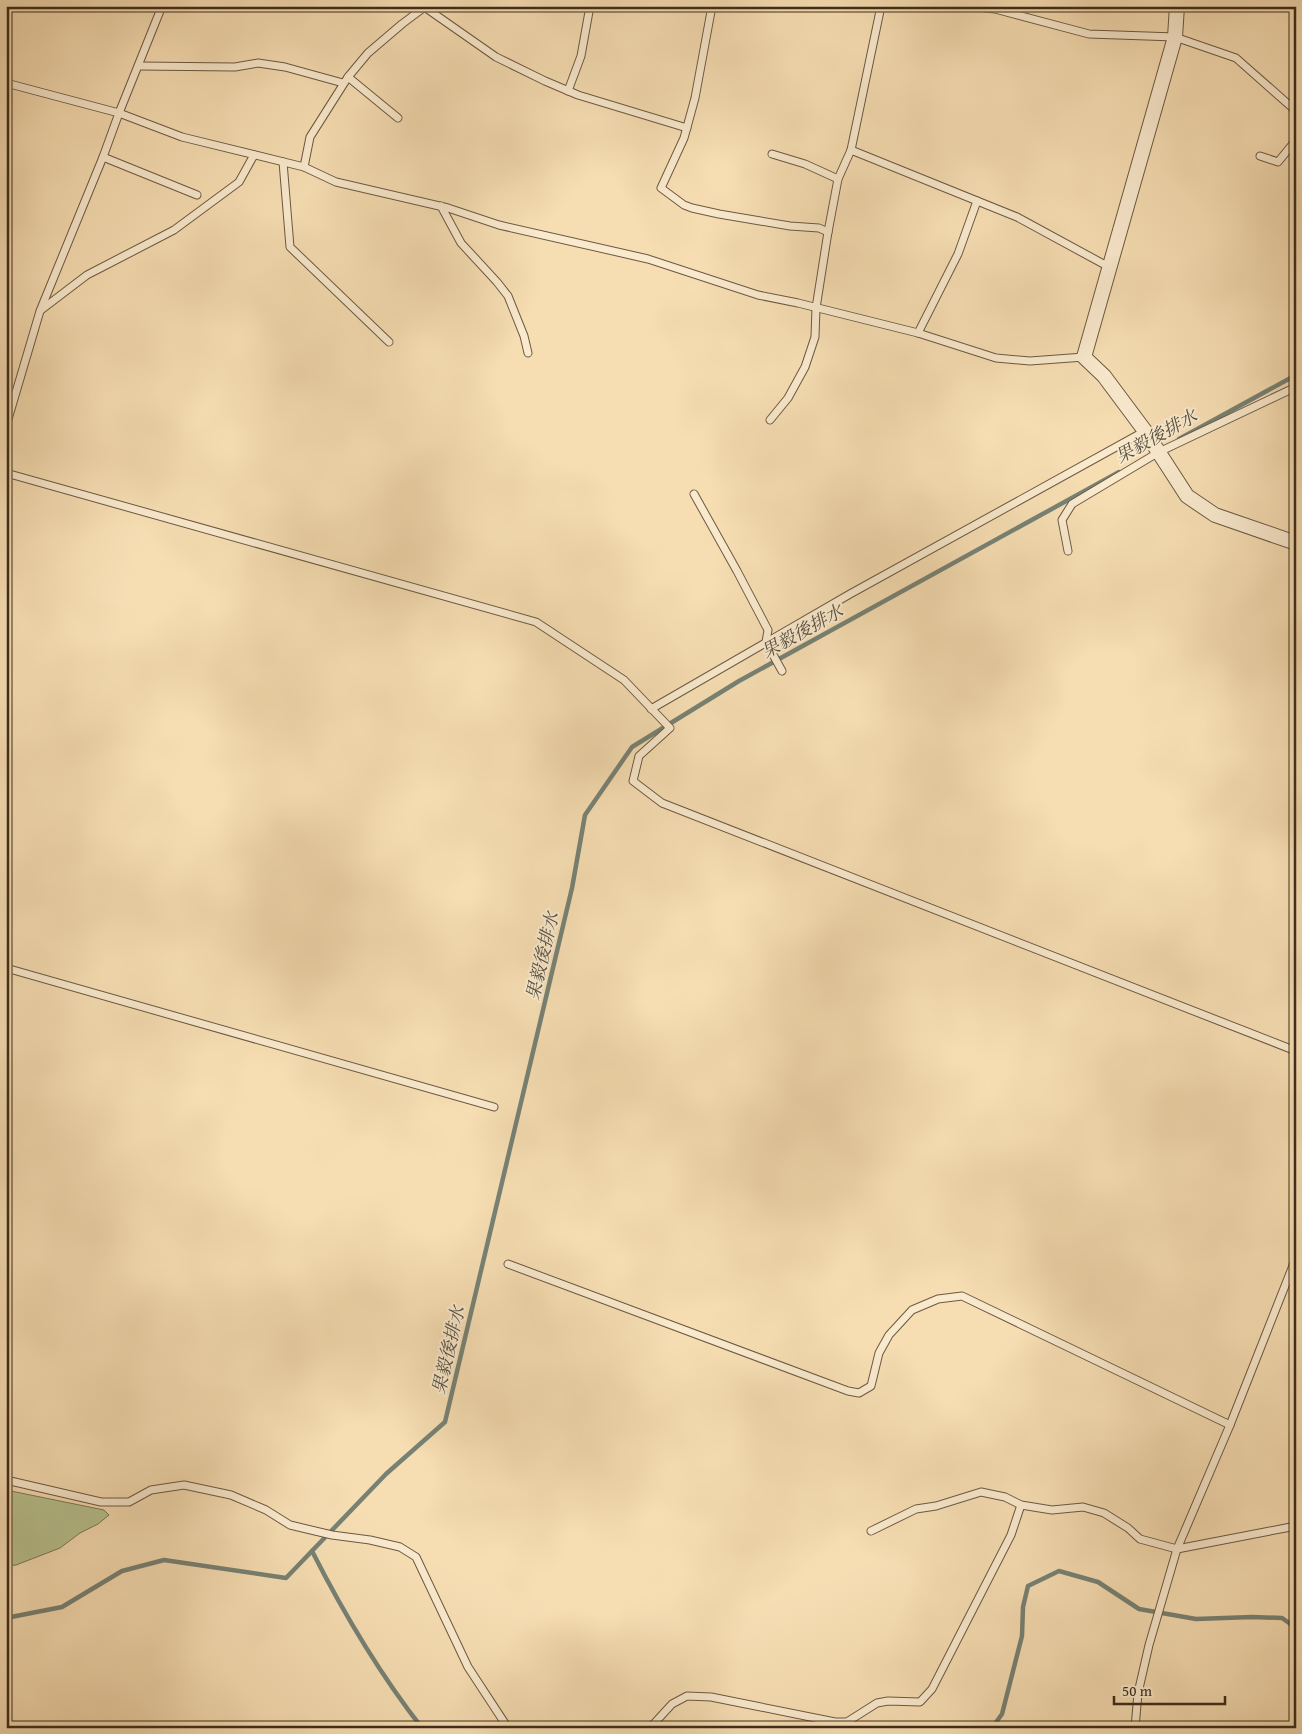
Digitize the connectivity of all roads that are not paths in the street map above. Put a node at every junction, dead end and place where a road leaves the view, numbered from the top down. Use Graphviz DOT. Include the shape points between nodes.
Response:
graph roads {
  1 [pos="162,6"];
  2 [pos="590,6"];
  3 [pos="712,6"];
  4 [pos="881,6"];
  5 [pos="968,6"];
  6 [pos="1177,6"];
  7 [pos="425,7"];
  8 [pos="1175,37"];
  9 [pos="139,66"];
  10 [pos="345,80"];
  11 [pos="6,83"];
  12 [pos="568,91"];
  13 [pos="1296,111"];
  14 [pos="119,113"];
  15 [pos="398,118"];
  16 [pos="687,128"];
  17 [pos="1296,140"];
  18 [pos="851,150"];
  19 [pos="772,154"];
  20 [pos="254,155"];
  21 [pos="1260,156"];
  22 [pos="103,157"];
  23 [pos="283,162"];
  24 [pos="304,167"];
  25 [pos="838,179"];
  26 [pos="196,195"];
  27 [pos="977,201"];
  28 [pos="441,206"];
  29 [pos="828,232"];
  30 [pos="1110,267"];
  31 [pos="816,308"];
  32 [pos="40,311"];
  33 [pos="918,334"];
  34 [pos="388,342"];
  35 [pos="528,353"];
  36 [pos="1084,357"];
  37 [pos="1296,387"];
  38 [pos="770,420"];
  39 [pos="6,426"];
  40 [pos="1145,430"];
  41 [pos="1159,452"];
  42 [pos="6,473"];
  43 [pos="694,494"];
  44 [pos="1296,543"];
  45 [pos="1068,551"];
  46 [pos="766,642"];
  47 [pos="782,671"];
  48 [pos="651,709"];
  49 [pos="6,968"];
  50 [pos="1296,1051"];
  51 [pos="494,1107"];
  52 [pos="1296,1258"];
  53 [pos="508,1264"];
  54 [pos="1230,1425"];
  55 [pos="6,1480"];
  56 [pos="1021,1505"];
  57 [pos="1296,1526"];
  58 [pos="872,1531"];
  59 [pos="1177,1549"];
  60 [pos="508,1728"];
  61 [pos="650,1728"];
  62 [pos="1135,1728"];
  1 -- 9 [label="lane"];
  2 -- 12 [label="lane" via="581,56"];
  3 -- 16 [label="lane"];
  4 -- 18 [label="lane"];
  5 -- 8 [label="lane" via="995,9 1089,34"];
  6 -- 8 [label="street"];
  7 -- 10 [label="lane" via="375,48"];
  7 -- 12 [label="lane" via="496,57"];
  8 -- 13 [label="lane" via="1236,58"];
  8 -- 30 [label="street"];
  9 -- 10 [label="lane" via="235,67 258,63"];
  9 -- 14 [label="lane"];
  10 -- 15 [label="lane"];
  10 -- 24 [label="lane" via="310,137"];
  11 -- 14 [label="lane"];
  12 -- 16 [label="lane"];
  14 -- 20 [label="lane" via="182,137"];
  14 -- 22 [label="lane"];
  16 -- 29 [label="lane" via="661,188 684,205"];
  17 -- 21 [label="lane" via="1278,162"];
  18 -- 25 [label="lane"];
  18 -- 27 [label="lane"];
  19 -- 25 [label="lane"];
  20 -- 23 [label="lane"];
  20 -- 32 [label="lane" via="239,182 174,230 87,275"];
  22 -- 26 [label="lane"];
  22 -- 32 [label="lane"];
  23 -- 24 [label="lane"];
  23 -- 34 [label="lane" via="290,247"];
  24 -- 28 [label="lane" via="336,182"];
  25 -- 29 [label="lane"];
  27 -- 30 [label="lane" via="1017,217"];
  27 -- 33 [label="lane" via="958,254"];
  28 -- 31 [label="lane" via="499,225 648,260 758,295"];
  28 -- 35 [label="lane" via="461,243 508,296"];
  29 -- 31 [label="lane"];
  30 -- 36 [label="street"];
  31 -- 33 [label="lane"];
  31 -- 38 [label="lane" via="815,337 805,367 788,398"];
  32 -- 39 [label="lane"];
  33 -- 36 [label="lane" via="996,358 1030,361"];
  36 -- 40 [label="street" via="1104,376"];
  37 -- 41 [label="lane"];
  40 -- 41 [label="street"];
  40 -- 46 [label="lane"];
  41 -- 44 [label="street" via="1187,496 1214,515"];
  41 -- 45 [label="lane" via="1072,504 1062,520"];
  42 -- 48 [label="lane" via="536,622 624,680"];
  43 -- 46 [label="lane" via="768,630"];
  46 -- 47 [label="lane"];
  46 -- 48 [label="lane"];
  48 -- 50 [label="lane" via="670,728 639,756 633,781 662,804"];
  49 -- 51 [label="lane"];
  52 -- 54 [label="lane"];
  53 -- 54 [label="lane" via="859,1393 871,1386 879,1353 889,1335 912,1310 938,1299 962,1296"];
  54 -- 59 [label="lane"];
  55 -- 60 [label="lane" via="101,1502 129,1502 151,1490 184,1485 231,1495 290,1525 400,1547 416,1557 468,1666"];
  56 -- 58 [label="lane" via="981,1492 916,1509"];
  56 -- 59 [label="lane" via="1052,1510 1082,1507 1104,1513 1140,1539"];
  56 -- 61 [label="lane" via="1010,1535 932,1689 920,1702 877,1703 848,1722 835,1722 711,1697 687,1696 672,1704"];
  57 -- 59 [label="lane"];
  59 -- 62 [label="lane" via="1149,1645 1138,1693"];
}
